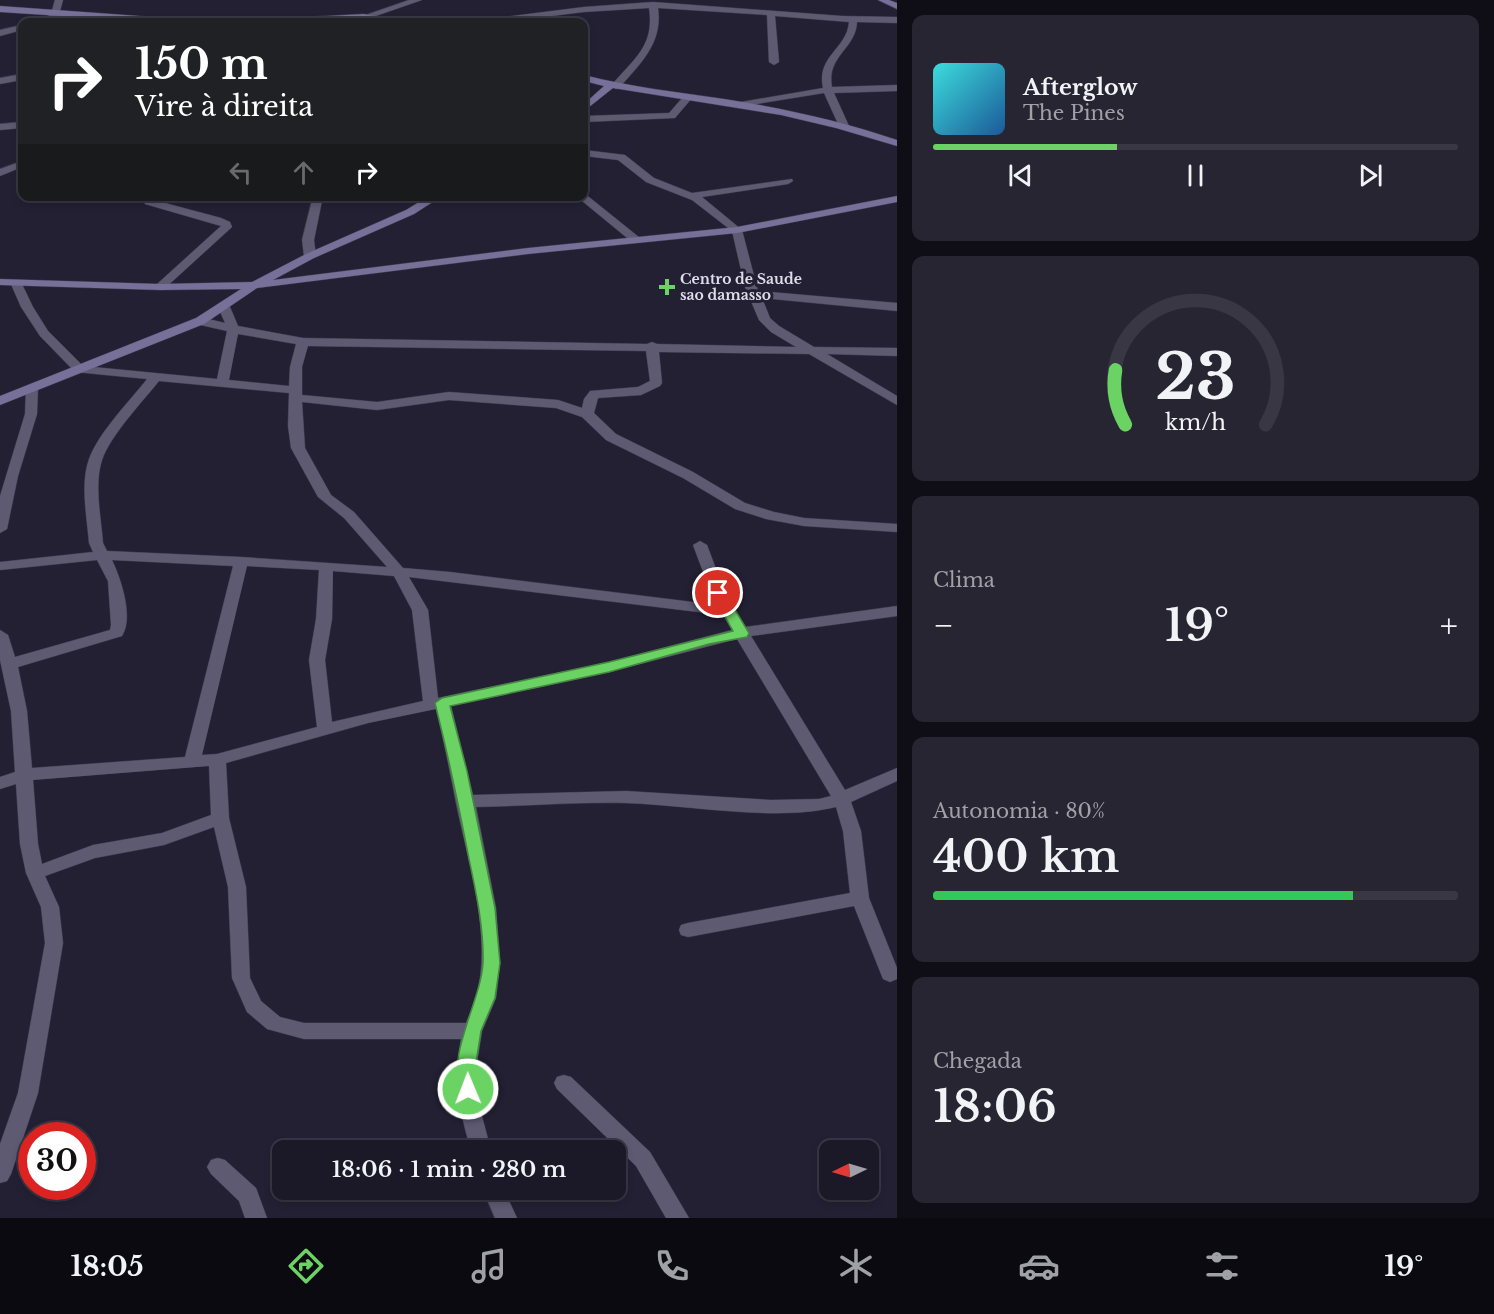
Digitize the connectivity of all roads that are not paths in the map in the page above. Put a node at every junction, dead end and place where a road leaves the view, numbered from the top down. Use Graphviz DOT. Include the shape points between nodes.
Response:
graph roads {
  1 [pos="59,0"];
  2 [pos="418,0"];
  3 [pos="882,0"];
  4 [pos="641,3"];
  5 [pos="678,3"];
  6 [pos="896,4"];
  7 [pos="653,5"];
  8 [pos="0,9"];
  9 [pos="581,11"];
  10 [pos="771,14"];
  11 [pos="364,17"];
  12 [pos="38,18"];
  13 [pos="48,18"];
  14 [pos="348,18"];
  15 [pos="371,18"];
  16 [pos="522,18"];
  17 [pos="580,18"];
  18 [pos="853,20"];
  19 [pos="897,20"];
  20 [pos="18,29"];
  21 [pos="0,33"];
  22 [pos="774,62"];
  23 [pos="18,78"];
  24 [pos="588,79"];
  25 [pos="0,81"];
  26 [pos="614,85"];
  27 [pos="897,88"];
  28 [pos="828,90"];
  29 [pos="687,98"];
  30 [pos="588,105"];
  31 [pos="741,105"];
  32 [pos="588,119"];
  33 [pos="18,125"];
  34 [pos="844,126"];
  35 [pos="0,127"];
  36 [pos="897,143"];
  37 [pos="588,153"];
  38 [pos="18,166"];
  39 [pos="0,173"];
  40 [pos="788,181"];
  41 [pos="691,196"];
  42 [pos="897,199"];
  43 [pos="149,201"];
  44 [pos="317,201"];
  45 [pos="428,201"];
  46 [pos="587,201"];
  47 [pos="737,230"];
  48 [pos="636,240"];
  49 [pos="310,256"];
  50 [pos="0,282"];
  51 [pos="16,282"];
  52 [pos="254,285"];
  53 [pos="159,287"];
  54 [pos="754,294"];
  55 [pos="224,307"];
  56 [pos="897,307"];
  57 [pos="200,321"];
  58 [pos="233,329"];
  59 [pos="303,342"];
  60 [pos="652,346"];
  61 [pos="814,351"];
  62 [pos="897,352"];
  63 [pos="79,369"];
  64 [pos="156,376"];
  65 [pos="222,383"];
  66 [pos="32,388"];
  67 [pos="295,394"];
  68 [pos="0,400"];
  69 [pos="897,401"];
  70 [pos="587,414"];
  71 [pos="897,528"];
  72 [pos="0,530"];
  73 [pos="700,545"];
  74 [pos="103,555"];
  75 [pos="241,561"];
  76 [pos="0,567"];
  77 [pos="326,568"];
  78 [pos="399,572"];
  79 [pos="729,611"];
  80 [pos="897,611"];
  81 [pos="742,633"];
  82 [pos="0,635"];
  83 [pos="10,664"];
  84 [pos="436,704"];
  85 [pos="325,729"];
  86 [pos="217,760"];
  87 [pos="193,762"];
  88 [pos="897,774"];
  89 [pos="24,775"];
  90 [pos="0,783"];
  91 [pos="842,798"];
  92 [pos="464,801"];
  93 [pos="220,818"];
  94 [pos="35,873"];
  95 [pos="860,898"];
  96 [pos="688,930"];
  97 [pos="890,974"];
  98 [pos="472,1031"];
  99 [pos="564,1083"];
  100 [pos="478,1140"];
  101 [pos="1,1163"];
  102 [pos="218,1167"];
  103 [pos="498,1200"];
  104 [pos="256,1218"];
  105 [pos="506,1218"];
  106 [pos="678,1218"];
  1 -- 13 [label="street"];
  2 -- 11 [label="street"];
  3 -- 6 [label="street"];
  4 -- 7 [label="street"];
  4 -- 9 [label="street"];
  5 -- 7 [label="street"];
  5 -- 10 [label="street"];
  7 -- 26 [label="street" via="653,41"];
  8 -- 12 [label="street"];
  9 -- 16 [label="street"];
  9 -- 17 [label="street"];
  10 -- 18 [label="street"];
  10 -- 22 [label="street"];
  11 -- 14 [label="street"];
  11 -- 15 [label="street"];
  18 -- 19 [label="street"];
  18 -- 28 [label="street" via="854,29 826,73"];
  20 -- 21 [label="street"];
  23 -- 25 [label="street"];
  24 -- 26 [label="street"];
  26 -- 29 [label="street"];
  26 -- 30 [label="street"];
  27 -- 28 [label="street"];
  28 -- 31 [label="street"];
  28 -- 34 [label="street"];
  29 -- 31 [label="street"];
  29 -- 32 [label="street" via="672,116"];
  31 -- 34 [label="street"];
  33 -- 35 [label="street"];
  34 -- 36 [label="street"];
  37 -- 41 [label="street" via="621,157 650,180"];
  38 -- 39 [label="street"];
  40 -- 41 [label="street"];
  41 -- 47 [label="street"];
  42 -- 47 [label="street"];
  43 -- 53 [label="street" via="218,220 227,227"];
  44 -- 49 [label="street" via="308,240"];
  45 -- 49 [label="street"];
  46 -- 48 [label="street"];
  47 -- 48 [label="street"];
  47 -- 54 [label="street"];
  48 -- 52 [label="street"];
  49 -- 52 [label="street"];
  50 -- 51 [label="street"];
  51 -- 53 [label="street"];
  51 -- 63 [label="street" via="44,333"];
  52 -- 53 [label="street"];
  52 -- 55 [label="street"];
  54 -- 56 [label="street"];
  54 -- 61 [label="street" via="770,325"];
  55 -- 57 [label="street"];
  55 -- 58 [label="street"];
  57 -- 58 [label="street"];
  57 -- 63 [label="street"];
  58 -- 59 [label="street"];
  58 -- 65 [label="street"];
  59 -- 60 [label="street"];
  59 -- 67 [label="street" via="297,355"];
  60 -- 61 [label="street"];
  60 -- 70 [label="street" via="656,383 641,391 594,394"];
  61 -- 62 [label="street"];
  61 -- 69 [label="street"];
  63 -- 64 [label="street"];
  63 -- 66 [label="street"];
  64 -- 65 [label="street"];
  64 -- 74 [label="street" via="104,442 95,461 92,508 96,543"];
  65 -- 67 [label="street"];
  66 -- 68 [label="street"];
  66 -- 72 [label="street" via="31,414 10,476"];
  67 -- 70 [label="street" via="377,406 449,396 545,402"];
  67 -- 78 [label="street" via="298,448 313,477 325,497 356,522"];
  70 -- 71 [label="street" via="611,437 740,506 804,522"];
  73 -- 79 [label="street"];
  74 -- 75 [label="street"];
  74 -- 76 [label="street"];
  74 -- 83 [label="street" via="115,581 117,633"];
  75 -- 77 [label="street"];
  75 -- 87 [label="street"];
  77 -- 78 [label="street"];
  77 -- 85 [label="street" via="324,620 317,660"];
  78 -- 79 [label="street"];
  78 -- 84 [label="street" via="420,610"];
  79 -- 81 [label="street"];
  80 -- 81 [label="street"];
  81 -- 84 [label="street" via="609,667"];
  81 -- 91 [label="street"];
  82 -- 83 [label="street"];
  83 -- 89 [label="street" via="19,711"];
  84 -- 85 [label="street"];
  84 -- 92 [label="street" via="460,771"];
  85 -- 86 [label="street"];
  86 -- 87 [label="street"];
  86 -- 93 [label="street"];
  87 -- 89 [label="street"];
  88 -- 91 [label="street"];
  89 -- 90 [label="street"];
  89 -- 94 [label="street"];
  91 -- 92 [label="street" via="819,806 626,797"];
  91 -- 95 [label="street" via="852,831"];
  92 -- 98 [label="street" via="487,908 491,963 486,998"];
  93 -- 94 [label="street" via="164,839 93,852"];
  93 -- 98 [label="street" via="237,887 241,978 254,1006 274,1023 304,1031"];
  94 -- 101 [label="street" via="50,907 54,943 28,1093"];
  95 -- 96 [label="street"];
  95 -- 97 [label="street"];
  98 -- 100 [label="street" via="466,1069"];
  99 -- 106 [label="street" via="643,1159"];
  102 -- 104 [label="street" via="248,1195"];
  103 -- 105 [label="street"];
}
